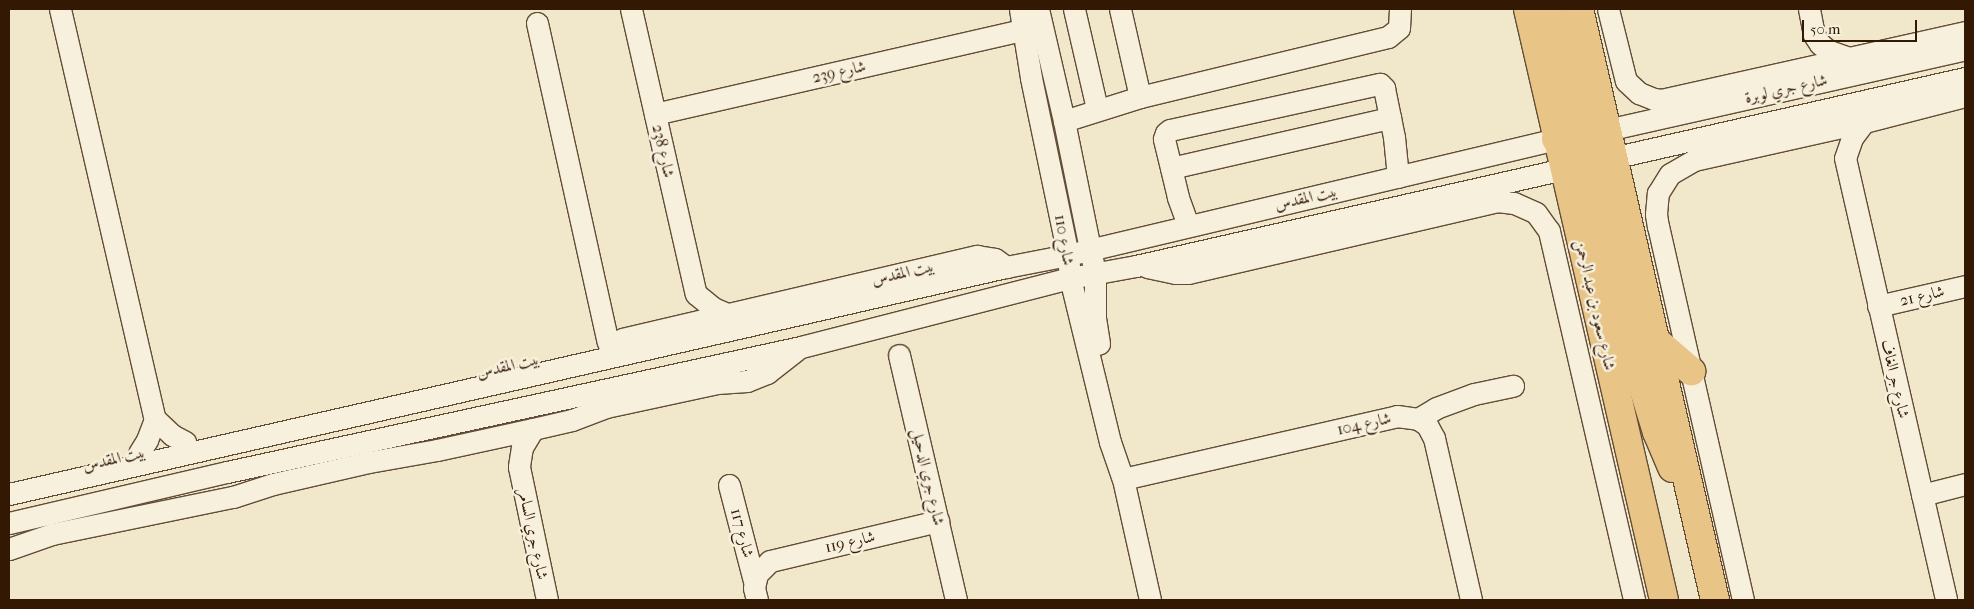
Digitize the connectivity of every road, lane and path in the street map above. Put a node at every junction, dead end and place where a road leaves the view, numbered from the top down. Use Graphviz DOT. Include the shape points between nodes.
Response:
graph roads {
  1 [pos="60,9"];
  2 [pos="631,9"];
  3 [pos="1020,9"];
  4 [pos="1038,9"];
  5 [pos="1074,9"];
  6 [pos="1120,9"];
  7 [pos="1400,9"];
  8 [pos="1528,9"];
  9 [pos="1551,9"];
  10 [pos="1579,9"];
  11 [pos="1608,9"];
  12 [pos="1809,9"];
  13 [pos="537,23"];
  14 [pos="1023,30"];
  15 [pos="1965,32"];
  16 [pos="1814,35"];
  17 [pos="1965,49"];
  18 [pos="1846,58"];
  19 [pos="1793,70"];
  20 [pos="1965,78"];
  21 [pos="1936,85"];
  22 [pos="1965,95"];
  23 [pos="1140,97"];
  24 [pos="1096,109"];
  25 [pos="655,114"];
  26 [pos="1390,118"];
  27 [pos="1064,120"];
  28 [pos="1864,122"];
  29 [pos="1607,130"];
  30 [pos="1812,133"];
  31 [pos="1568,137"];
  32 [pos="1845,158"];
  33 [pos="1588,164"];
  34 [pos="1171,168"];
  35 [pos="1398,177"];
  36 [pos="1524,206"];
  37 [pos="1188,225"];
  38 [pos="1090,249"];
  39 [pos="1068,256"];
  40 [pos="1136,266"];
  41 [pos="1006,267"];
  42 [pos="1095,273"];
  43 [pos="1070,278"];
  44 [pos="1965,286"];
  45 [pos="696,294"];
  46 [pos="1878,306"];
  47 [pos="727,314"];
  48 [pos="673,327"];
  49 [pos="1655,340"];
  50 [pos="608,342"];
  51 [pos="801,348"];
  52 [pos="899,355"];
  53 [pos="1691,371"];
  54 [pos="1513,386"];
  55 [pos="155,419"];
  56 [pos="1418,419"];
  57 [pos="532,429"];
  58 [pos="248,433"];
  59 [pos="384,438"];
  60 [pos="486,438"];
  61 [pos="185,442"];
  62 [pos="437,450"];
  63 [pos="139,452"];
  64 [pos="519,467"];
  65 [pos="1121,473"];
  66 [pos="1965,484"];
  67 [pos="9,485"];
  68 [pos="729,485"];
  69 [pos="9,494"];
  70 [pos="1922,494"];
  71 [pos="1695,512"];
  72 [pos="15,521"];
  73 [pos="938,521"];
  74 [pos="9,540"];
  75 [pos="9,548"];
  76 [pos="1654,560"];
  77 [pos="758,582"];
  78 [pos="547,600"];
  79 [pos="956,600"];
  80 [pos="1150,600"];
  81 [pos="1468,600"];
  82 [pos="1634,600"];
  83 [pos="1644,600"];
  84 [pos="1664,600"];
  85 [pos="1715,600"];
  86 [pos="1743,600"];
  87 [pos="1946,600"];
  1 -- 55 [label="street"];
  2 -- 25 [label="street, شارع 238"];
  3 -- 14 [label="street, شارع 110"];
  4 -- 27 [label="street, شارع 110"];
  5 -- 24 [label="street"];
  6 -- 23 [label="street"];
  7 -- 23 [label="street" via="1399,28 1388,37"];
  8 -- 31 [label="main road, شارع سعود بن عبد الرحمن"];
  9 -- 31 [label="main road"];
  10 -- 29 [label="main road, شارع سعود بن عبد الرحمن"];
  11 -- 19 [label="street, شارع جري لوبرة" via="1624,73 1632,88 1643,95 1661,100"];
  12 -- 16 [label="street"];
  13 -- 50 [label="street"];
  14 -- 25 [label="street, شارع 239"];
  14 -- 39 [label="street, شارع 110"];
  15 -- 18 [label="street, شارع جري لوبرة"];
  16 -- 18 [label="street" via="1829,51"];
  16 -- 19 [label="street" via="1810,48"];
  17 -- 29 [label="street, شارع جري لوبرة"];
  18 -- 19 [label="street, شارع جري لوبرة"];
  20 -- 21 [label="street, شارع جري لوبرة"];
  21 -- 22 [label="street"];
  21 -- 33 [label="street, شارع جري لوبرة"];
  22 -- 28 [label="street"];
  23 -- 24 [label="street"];
  24 -- 27 [label="street"];
  25 -- 45 [label="street, شارع 238"];
  26 -- 34 [label="street"];
  26 -- 34 [label="street" via="1384,88 1380,84 1170,130 1164,138"];
  26 -- 35 [label="street"];
  27 -- 38 [label="street, شارع 110"];
  28 -- 30 [label="street"];
  28 -- 32 [label="street" via="1852,138"];
  29 -- 31 [label="street, بيت المقدس"];
  29 -- 33 [label="main road, شارع سعود بن عبد الرحمن"];
  30 -- 32 [label="street"];
  30 -- 53 [label="street" via="1694,160 1670,174 1658,193 1656,214"];
  31 -- 33 [label="main road, شارع سعود بن عبد الرحمن"];
  31 -- 33 [label="main road" via="1584,142 1595,153"];
  31 -- 35 [label="street, بيت المقدس"];
  32 -- 46 [label="street, شارع جر الغاف"];
  33 -- 40 [label="street, بيت المقدس"];
  33 -- 49 [label="main road, شارع سعود بن عبد الرحمن"];
  33 -- 71 [label="main road" via="1648,406 1665,454"];
  33 -- 76 [label="main road, شارع سعود بن عبد الرحمن"];
  34 -- 37 [label="street"];
  35 -- 37 [label="street, بيت المقدس"];
  36 -- 40 [label="street, بيت المقدس" via="1498,201 1188,273"];
  36 -- 82 [label="street, شارع سعود بن عبد الرحمن" via="1540,216 1549,231"];
  37 -- 38 [label="street, بيت المقدس"];
  38 -- 39 [label="street, بيت المقدس"];
  38 -- 42 [label="street, شارع 110"];
  39 -- 41 [label="street, بيت المقدس"];
  39 -- 43 [label="street, شارع 110"];
  40 -- 42 [label="street, بيت المقدس"];
  41 -- 47 [label="street, بيت المقدس" via="995,259 977,256"];
  41 -- 58 [label="street, بيت المقدس"];
  42 -- 43 [label="street, بيت المقدس"];
  42 -- 65 [label="street, شارع 110" via="1095,318 1118,440"];
  43 -- 51 [label="street, بيت المقدس"];
  43 -- 65 [label="street, شارع 110" via="1110,442"];
  44 -- 46 [label="street, شارع 21"];
  45 -- 47 [label="street" via="713,308"];
  45 -- 48 [label="street"];
  46 -- 70 [label="street, شارع جر الغاف"];
  47 -- 48 [label="street, بيت المقدس"];
  48 -- 50 [label="street, بيت المقدس"];
  49 -- 53 [label="main road"];
  49 -- 71 [label="main road, شارع سعود بن عبد الرحمن"];
  50 -- 58 [label="street, بيت المقدس"];
  51 -- 57 [label="street, بيت المقدس" via="768,373 747,381 717,383 606,407 572,420"];
  51 -- 59 [label="street, بيت المقدس"];
  52 -- 73 [label="street, شارع جري الدحيل"];
  53 -- 86 [label="street"];
  54 -- 56 [label="street" via="1474,394 1436,408"];
  55 -- 61 [label="street"];
  55 -- 63 [label="street"];
  56 -- 65 [label="street, شارع 104" via="1397,416"];
  56 -- 81 [label="street" via="1427,425 1434,438"];
  57 -- 60 [label="street, بيت المقدس"];
  57 -- 64 [label="street, شارع جري السامر" via="522,447"];
  58 -- 61 [label="street, بيت المقدس"];
  58 -- 69 [label="street, بيت المقدس"];
  59 -- 62 [label="street"];
  59 -- 72 [label="street, بيت المقدس"];
  60 -- 62 [label="street, بيت المقدس"];
  60 -- 64 [label="street, شارع جري السامر" via="508,453"];
  61 -- 63 [label="street, بيت المقدس"];
  62 -- 75 [label="street, بيت المقدس" via="368,462 233,497 59,532"];
  63 -- 67 [label="street, بيت المقدس"];
  64 -- 78 [label="street, شارع جري السامر"];
  65 -- 80 [label="street, شارع 110"];
  66 -- 70 [label="street"];
  68 -- 77 [label="street, شارع 117"];
  70 -- 87 [label="street, شارع جر الغاف"];
  71 -- 85 [label="main road, شارع سعود بن عبد الرحمن"];
  72 -- 74 [label="street"];
  73 -- 77 [label="street, شارع 119" via="770,561"];
  73 -- 79 [label="street, شارع جري الدحيل"];
  76 -- 83 [label="main road"];
  76 -- 84 [label="main road, شارع سعود بن عبد الرحمن"];
}
